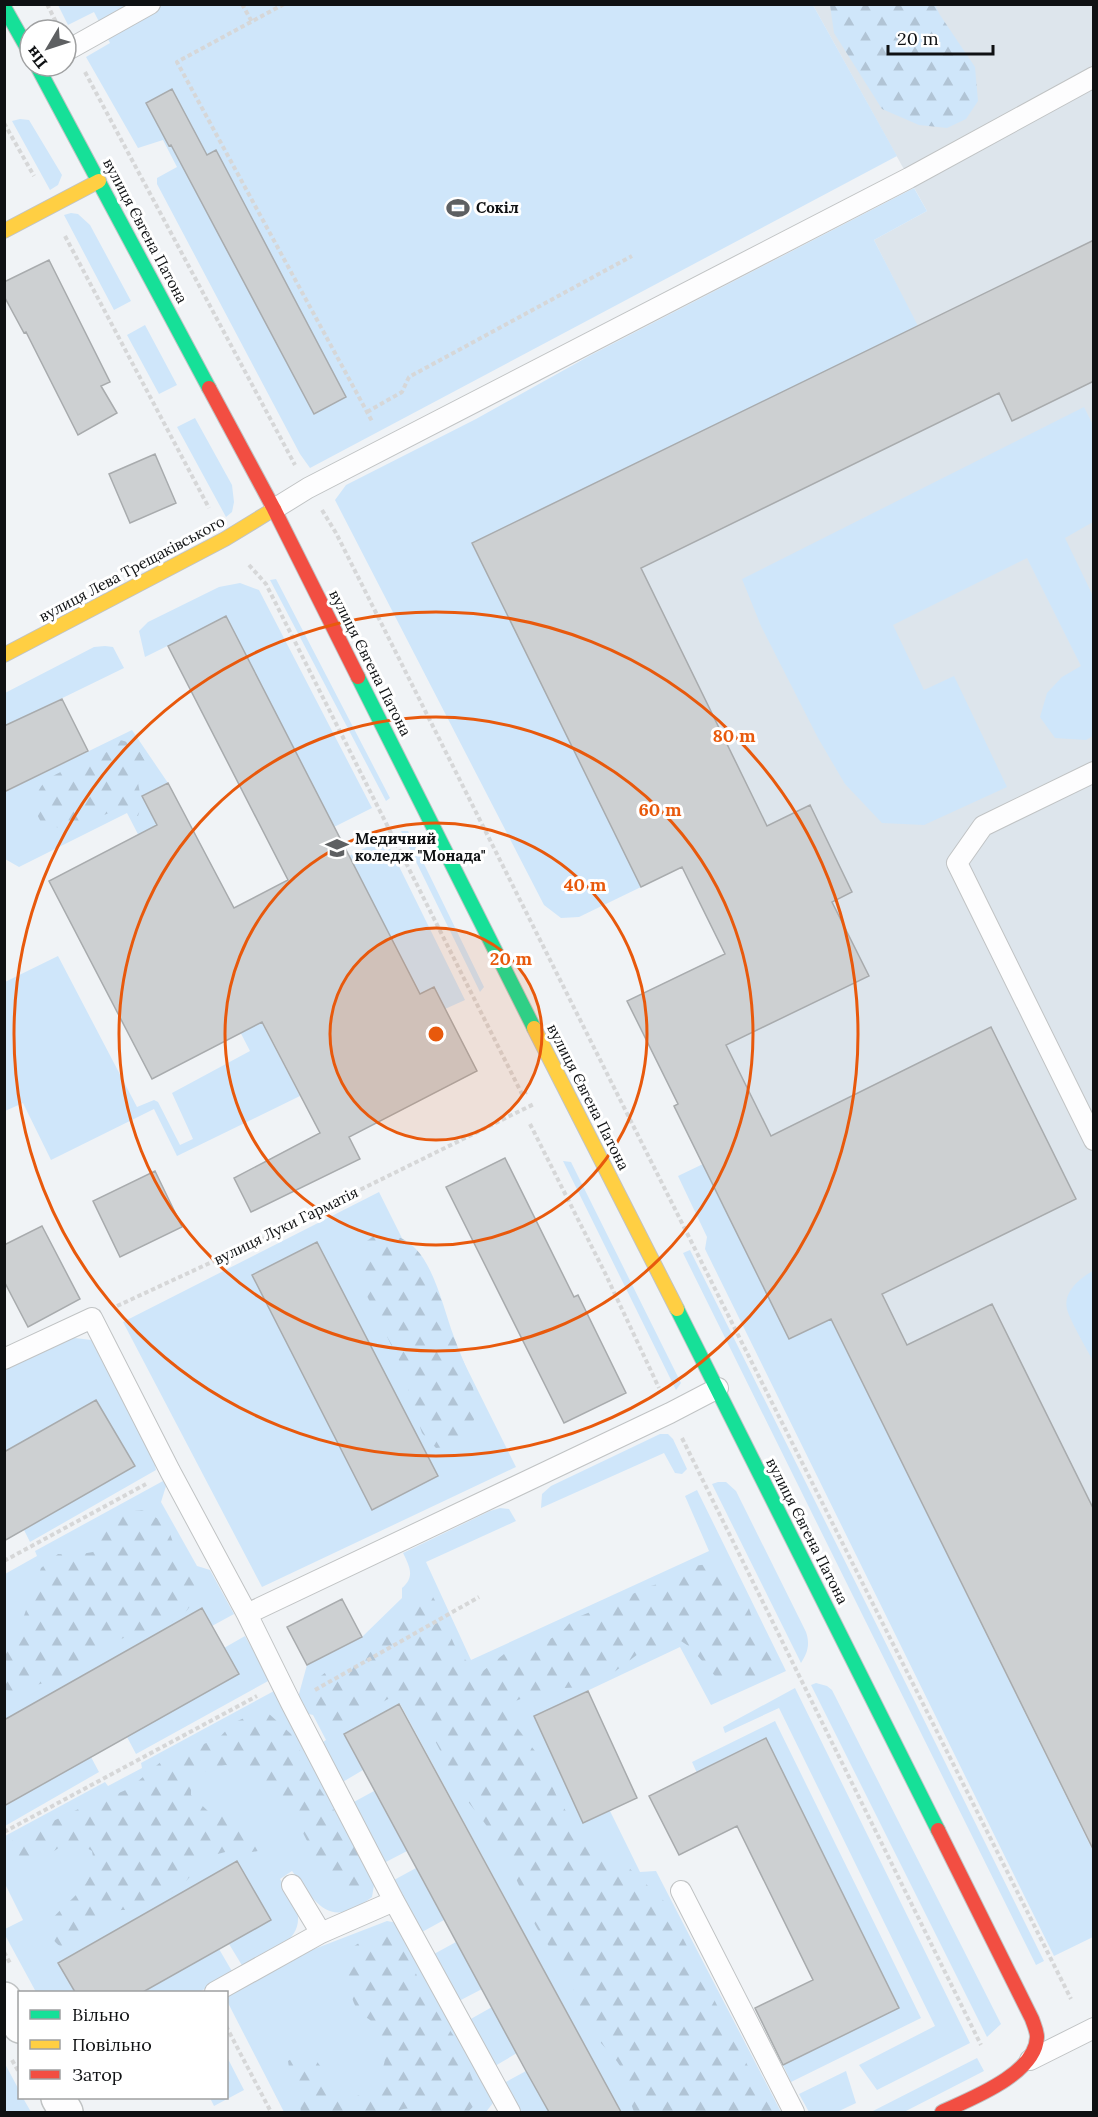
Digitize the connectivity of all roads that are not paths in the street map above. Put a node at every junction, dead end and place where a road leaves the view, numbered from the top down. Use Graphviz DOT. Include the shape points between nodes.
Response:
graph roads {
  1 [pos="150,4"];
  2 [pos="4,7"];
  3 [pos="18,32"];
  4 [pos="78,45"];
  5 [pos="1094,77"];
  6 [pos="44,78"];
  7 [pos="99,181"];
  8 [pos="4,231"];
  9 [pos="274,510"];
  10 [pos="4,655"];
  11 [pos="1094,772"];
  12 [pos="1094,1140"];
  13 [pos="4,1359"];
  14 [pos="718,1388"];
  15 [pos="247,1614"];
  16 [pos="292,1885"];
  17 [pos="681,1891"];
  18 [pos="394,1901"];
  19 [pos="321,1933"];
  20 [pos="217,1991"];
  21 [pos="1094,2028"];
  22 [pos="1030,2060"];
  23 [pos="510,2112"];
  24 [pos="794,2112"];
  25 [pos="942,2112"];
  1 -- 4 [label="lane"];
  2 -- 3 [label="street, вулиця Євгена Патона"];
  5 -- 9 [label="lane" via="909,178 308,488"];
  6 -- 7 [label="street, вулиця Євгена Патона"];
  7 -- 8 [label="street"];
  7 -- 9 [label="street, вулиця Євгена Патона"];
  9 -- 10 [label="street, вулиця Лева Трещаківського"];
  9 -- 14 [label="street, вулиця Євгена Патона"];
  11 -- 12 [label="lane" via="983,826 957,863"];
  13 -- 15 [label="lane" via="92,1318"];
  14 -- 15 [label="lane"];
  14 -- 22 [label="street, вулиця Євгена Патона" via="1032,2019 1037,2038"];
  15 -- 18 [label="lane"];
  16 -- 19 [label="lane"];
  17 -- 24 [label="lane"];
  18 -- 19 [label="lane"];
  18 -- 23 [label="lane"];
  19 -- 20 [label="lane"];
  21 -- 22 [label="lane"];
  22 -- 25 [label="street" via="1004,2081"];
}
